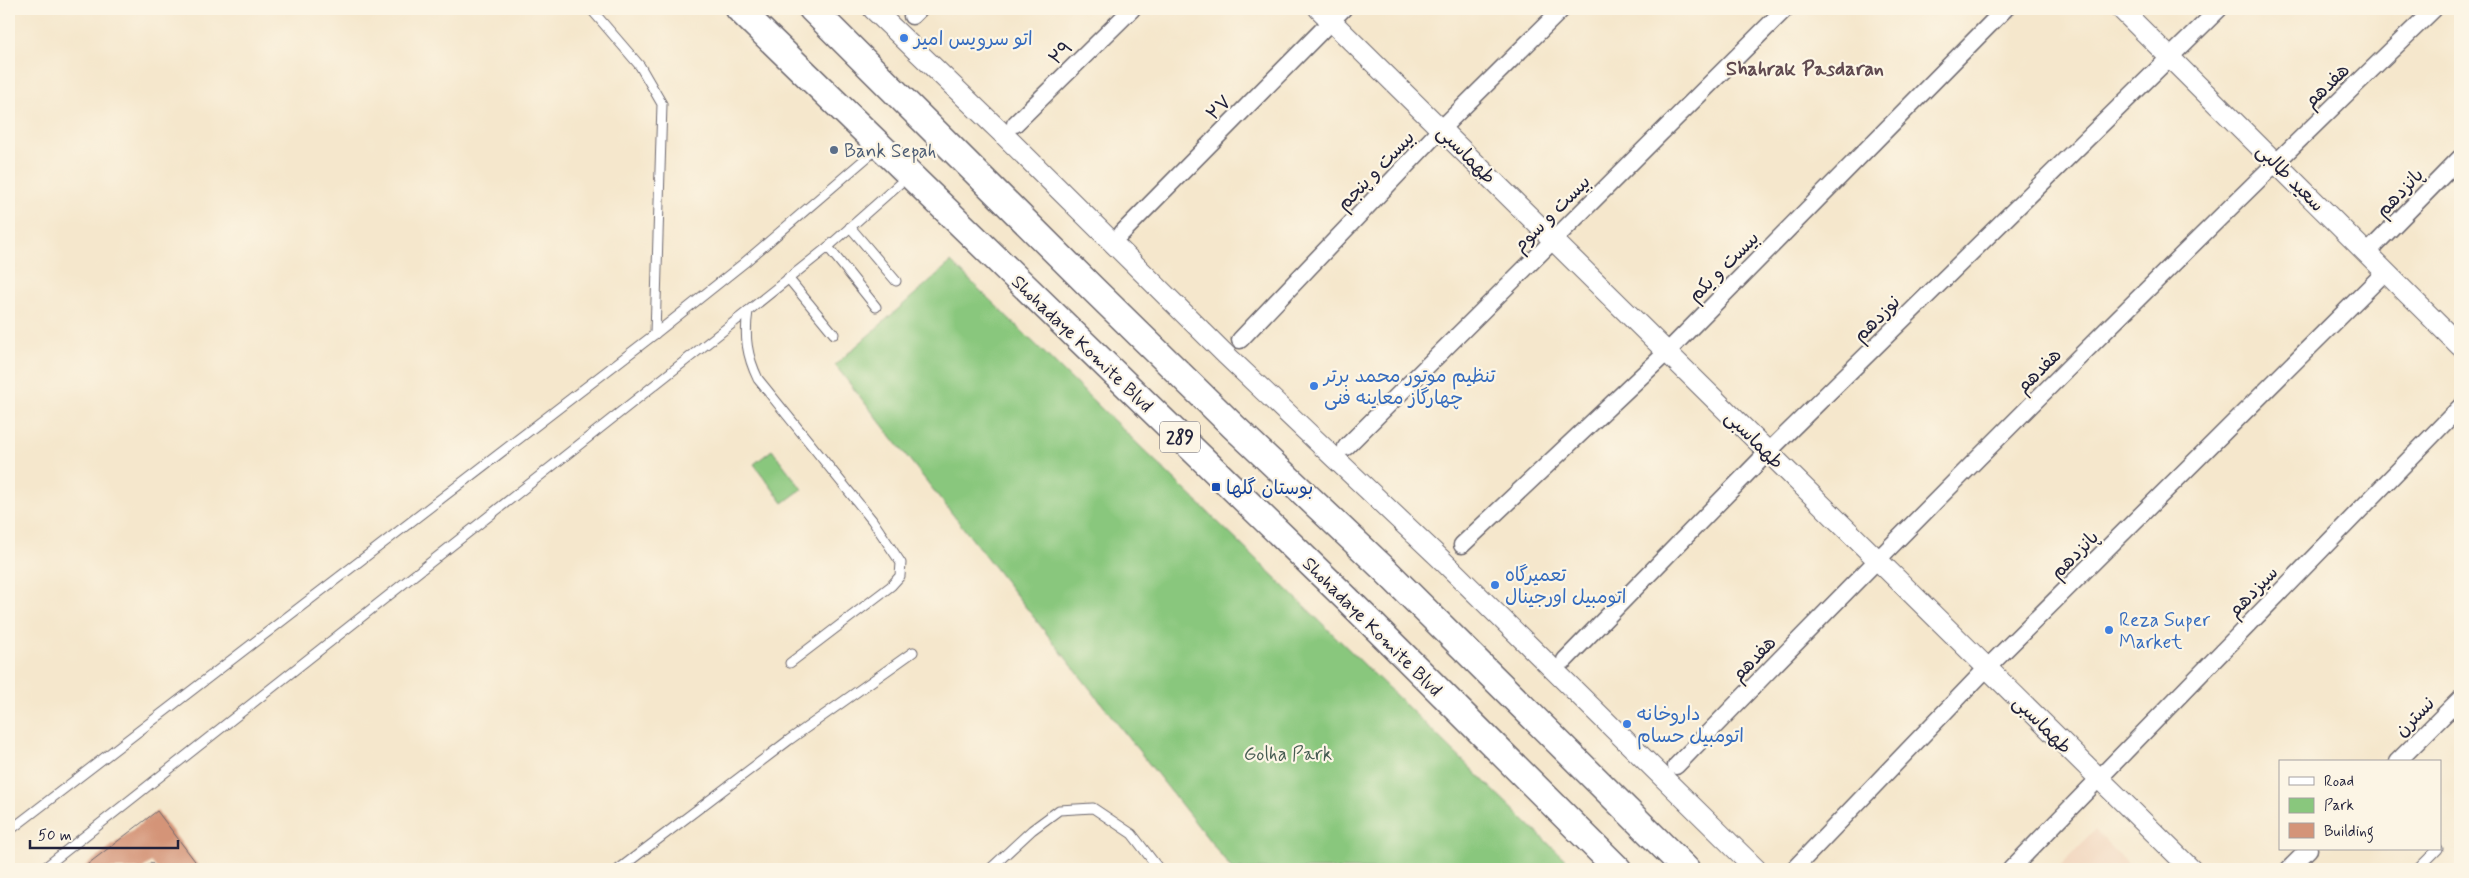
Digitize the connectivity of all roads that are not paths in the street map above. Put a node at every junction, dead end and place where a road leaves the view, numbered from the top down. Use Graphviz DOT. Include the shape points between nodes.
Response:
graph roads {
  1 [pos="591,9"];
  2 [pos="739,9"];
  3 [pos="873,9"];
  4 [pos="1132,9"];
  5 [pos="1562,9"];
  6 [pos="1785,9"];
  7 [pos="2005,9"];
  8 [pos="2121,9"];
  9 [pos="2218,9"];
  10 [pos="2434,9"];
  11 [pos="816,11"];
  12 [pos="1331,13"];
  13 [pos="2169,57"];
  14 [pos="1015,124"];
  15 [pos="1441,129"];
  16 [pos="881,145"];
  17 [pos="2460,158"];
  18 [pos="2275,162"];
  19 [pos="910,175"];
  20 [pos="850,227"];
  21 [pos="1122,232"];
  22 [pos="1553,239"];
  23 [pos="828,247"];
  24 [pos="2367,253"];
  25 [pos="2386,272"];
  26 [pos="788,278"];
  27 [pos="896,281"];
  28 [pos="876,307"];
  29 [pos="748,311"];
  30 [pos="655,334"];
  31 [pos="834,334"];
  32 [pos="1240,340"];
  33 [pos="2460,346"];
  34 [pos="1666,352"];
  35 [pos="2460,406"];
  36 [pos="1346,447"];
  37 [pos="1768,452"];
  38 [pos="1462,545"];
  39 [pos="1877,559"];
  40 [pos="913,652"];
  41 [pos="1565,660"];
  42 [pos="790,663"];
  43 [pos="1987,668"];
  44 [pos="2460,699"];
  45 [pos="2399,760"];
  46 [pos="1676,766"];
  47 [pos="2098,778"];
  48 [pos="9,831"];
  49 [pos="2308,850"];
  50 [pos="2437,850"];
  51 [pos="44,869"];
  52 [pos="619,869"];
  53 [pos="990,869"];
  54 [pos="1159,869"];
  55 [pos="1618,869"];
  56 [pos="1686,869"];
  57 [pos="1756,869"];
  58 [pos="1794,869"];
  59 [pos="2011,869"];
  60 [pos="2191,869"];
  61 [pos="2289,869"];
  62 [pos="2418,869"];
  1 -- 30 [label="lane" via="640,66 662,104"];
  2 -- 16 [label="main road, Shohadaye Komite Blvd / 289"];
  3 -- 57 [label="street"];
  4 -- 14 [label="street, ۲۹"];
  5 -- 15 [label="street, بیست و پنجم"];
  6 -- 22 [label="street, بیست و سوم"];
  7 -- 34 [label="street, بیست و یکم"];
  8 -- 13 [label="street, سعید طالبی"];
  9 -- 13 [label="street, نوزدهم"];
  10 -- 18 [label="street, هفدهم"];
  11 -- 56 [label="main road, 289" via="1240,434 1371,557"];
  12 -- 15 [label="street, طهماسبی"];
  12 -- 21 [label="street, ۲۷"];
  13 -- 18 [label="street, سعید طالبی"];
  13 -- 37 [label="street, نوزدهم"];
  15 -- 22 [label="street, طهماسبی"];
  15 -- 32 [label="street, بیست و پنجم"];
  16 -- 19 [label="main road, Shohadaye Komite Blvd / 289"];
  16 -- 30 [label="lane" via="744,263"];
  17 -- 24 [label="street, پانزدهم"];
  18 -- 24 [label="street, سعید طالبی"];
  18 -- 39 [label="street, هفدهم"];
  19 -- 20 [label="lane"];
  19 -- 55 [label="main road, Shohadaye Komite Blvd / 289" via="1347,599"];
  20 -- 23 [label="lane"];
  20 -- 27 [label="lane"];
  22 -- 34 [label="street, طهماسبی"];
  22 -- 36 [label="street, بیست و سوم"];
  23 -- 26 [label="lane"];
  23 -- 28 [label="lane"];
  24 -- 25 [label="street, سعید طالبی"];
  25 -- 33 [label="street, سعید طالبی"];
  25 -- 43 [label="street, پانزدهم"];
  26 -- 29 [label="lane"];
  26 -- 31 [label="lane"];
  29 -- 42 [label="lane" via="745,335 748,359 758,380 872,520 901,563 900,576 891,586"];
  29 -- 51 [label="lane"];
  30 -- 48 [label="lane"];
  34 -- 37 [label="street, طهماسبی"];
  34 -- 38 [label="street, بیست و یکم"];
  35 -- 47 [label="street, سیزدهم"];
  37 -- 39 [label="street, طهماسبی"];
  37 -- 41 [label="street, نوزدهم"];
  39 -- 43 [label="street, طهماسبی"];
  39 -- 46 [label="street, هفدهم"];
  40 -- 52 [label="lane" via="789,740"];
  43 -- 47 [label="street, طهماسبی"];
  43 -- 58 [label="street, پانزدهم"];
  44 -- 45 [label="street, نسترن"];
  47 -- 59 [label="street, سیزدهم"];
  47 -- 60 [label="street, طهماسبی"];
  49 -- 61 [label="street"];
  50 -- 62 [label="lane"];
  53 -- 54 [label="lane" via="1059,810 1093,808 1132,834"];
}
